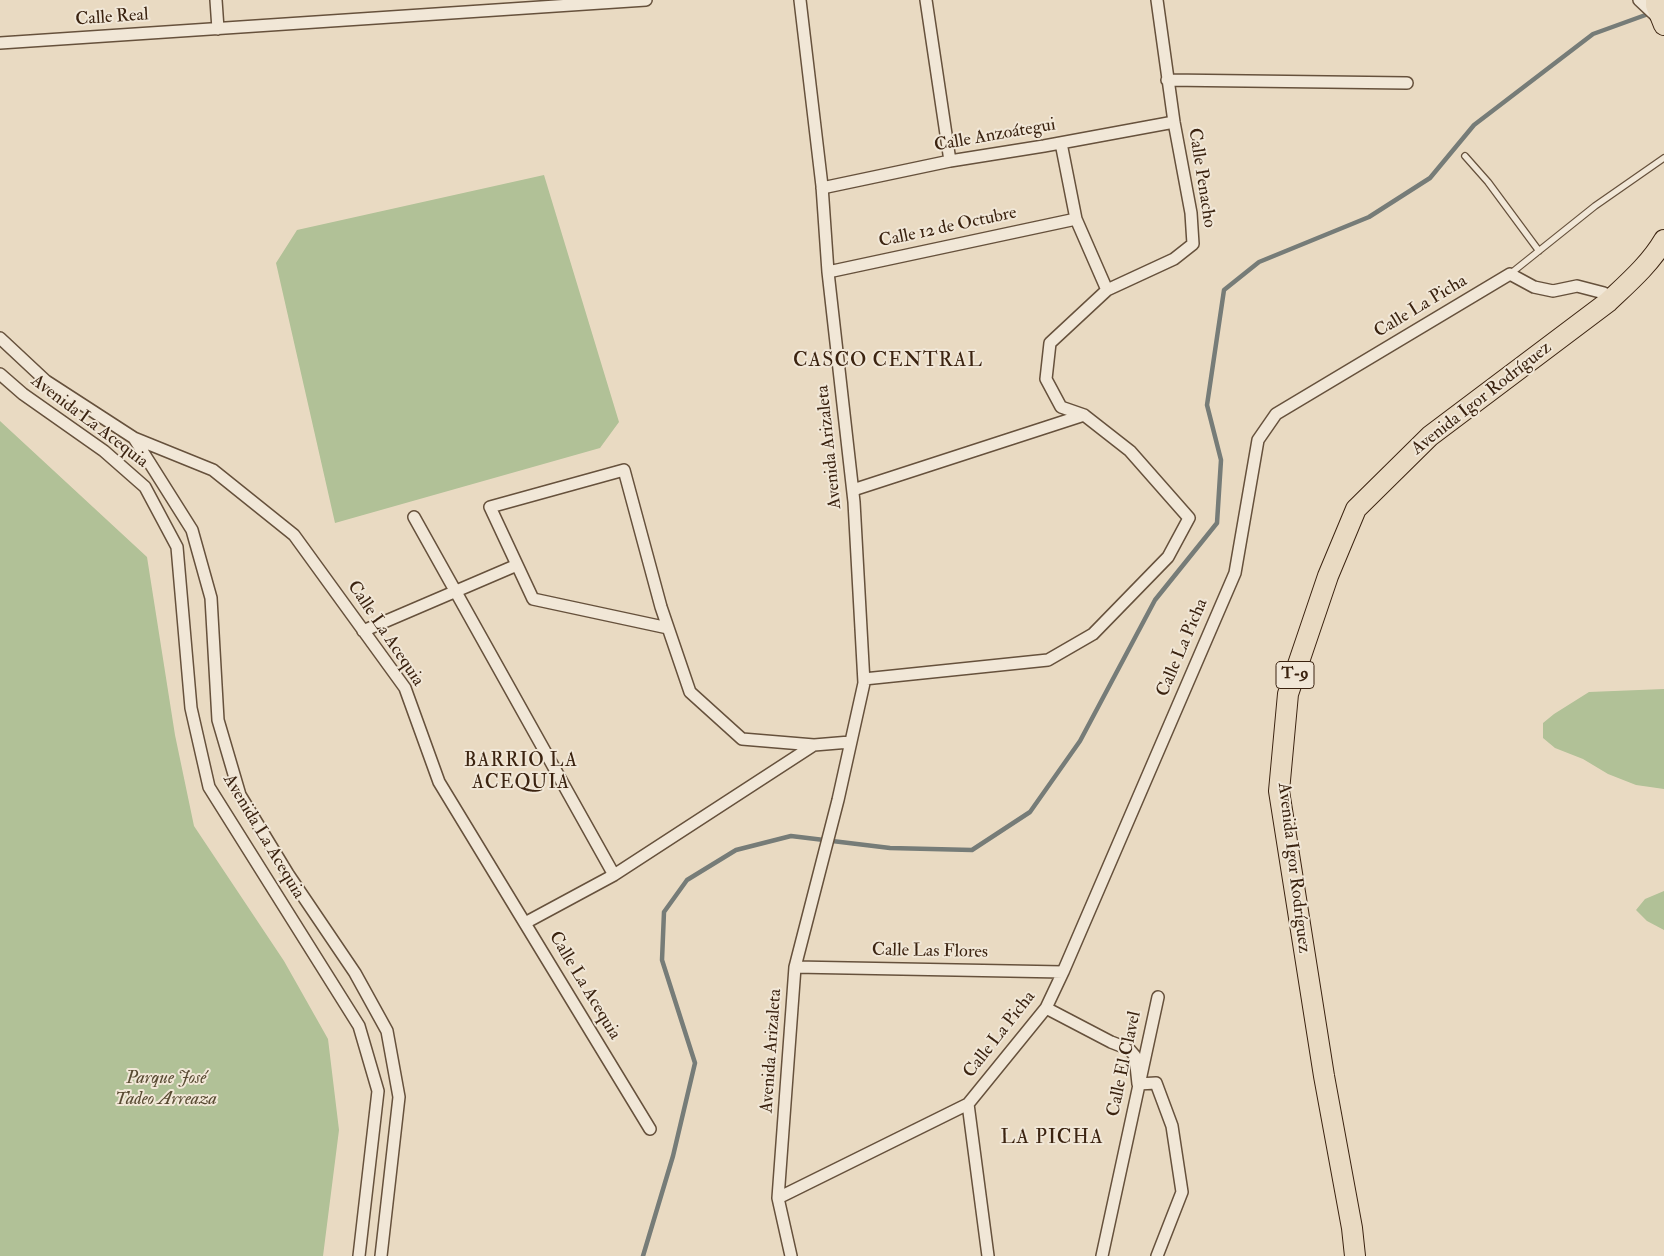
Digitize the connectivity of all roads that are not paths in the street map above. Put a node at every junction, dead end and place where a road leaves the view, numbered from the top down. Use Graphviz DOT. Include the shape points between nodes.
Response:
graph roads {
  1 [pos="216,0"];
  2 [pos="646,0"];
  3 [pos="800,0"];
  4 [pos="926,0"];
  5 [pos="1157,0"];
  6 [pos="1640,0"];
  7 [pos="1656,0"];
  8 [pos="628,1"];
  9 [pos="1663,23"];
  10 [pos="218,29"];
  11 [pos="0,43"];
  12 [pos="1167,80"];
  13 [pos="1407,83"];
  14 [pos="1174,122"];
  15 [pos="1061,143"];
  16 [pos="1465,156"];
  17 [pos="1664,158"];
  18 [pos="950,161"];
  19 [pos="822,188"];
  20 [pos="1076,218"];
  21 [pos="1664,240"];
  22 [pos="1539,251"];
  23 [pos="828,272"];
  24 [pos="1510,274"];
  25 [pos="1107,290"];
  26 [pos="1608,302"];
  27 [pos="0,338"];
  28 [pos="0,374"];
  29 [pos="1084,414"];
  30 [pos="134,438"];
  31 [pos="853,490"];
  32 [pos="414,517"];
  33 [pos="517,565"];
  34 [pos="456,591"];
  35 [pos="668,628"];
  36 [pos="363,631"];
  37 [pos="864,679"];
  38 [pos="850,742"];
  39 [pos="814,745"];
  40 [pos="614,875"];
  41 [pos="525,923"];
  42 [pos="795,968"];
  43 [pos="1064,972"];
  44 [pos="1158,997"];
  45 [pos="1046,1008"];
  46 [pos="1138,1084"];
  47 [pos="968,1104"];
  48 [pos="650,1129"];
  49 [pos="778,1198"];
  50 [pos="359,1256"];
  51 [pos="381,1256"];
  52 [pos="791,1256"];
  53 [pos="988,1256"];
  54 [pos="1102,1256"];
  55 [pos="1157,1256"];
  56 [pos="1355,1256"];
  1 -- 10 [label="street"];
  2 -- 8 [label="street, Calle Real"];
  3 -- 19 [label="street, Avenida Arizaleta"];
  4 -- 18 [label="street"];
  5 -- 12 [label="street, Calle Penacho"];
  6 -- 9 [label="street"];
  7 -- 9 [label="highway"];
  8 -- 10 [label="street, Calle Real"];
  10 -- 11 [label="street, Calle Real"];
  12 -- 13 [label="street"];
  12 -- 14 [label="street, Calle Penacho"];
  14 -- 15 [label="street, Calle Anzoátegui"];
  14 -- 25 [label="street, Calle Penacho" via="1191,213 1193,244 1174,259"];
  15 -- 18 [label="street, Calle Anzoátegui"];
  15 -- 20 [label="street"];
  16 -- 22 [label="lane"];
  17 -- 22 [label="lane, Calle La Picha" via="1595,206"];
  18 -- 19 [label="street, Calle Anzoátegui"];
  19 -- 23 [label="street, Avenida Arizaleta"];
  20 -- 23 [label="street, Calle 12 de Octubre"];
  20 -- 25 [label="street"];
  21 -- 26 [label="highway, Avenida Igor Rodríguez / T-9" via="1635,276"];
  22 -- 24 [label="lane, Calle La Picha"];
  23 -- 31 [label="street, Avenida Arizaleta"];
  24 -- 26 [label="street" via="1534,287 1553,291 1578,286 1604,293"];
  24 -- 43 [label="street, Calle La Picha" via="1276,414 1258,440 1235,573"];
  25 -- 29 [label="street, Calle Penacho" via="1050,343 1046,379 1061,407"];
  26 -- 56 [label="highway, Avenida Igor Rodríguez / T-9" via="1430,436 1356,508 1328,576 1288,694 1279,791"];
  27 -- 30 [label="street" via="46,381"];
  28 -- 50 [label="street, Avenida La Acequia" via="22,394 104,451 145,487 177,547 191,708 209,787 359,1026 378,1091"];
  29 -- 31 [label="street"];
  29 -- 37 [label="street" via="1130,451 1189,518 1168,557 1093,634 1048,660"];
  30 -- 36 [label="street, Calle La Acequia" via="213,470 294,536"];
  30 -- 51 [label="street, Avenida La Acequia" via="192,530 211,598 218,720 240,795 288,874 355,973 386,1031 399,1097"];
  31 -- 37 [label="street, Avenida Arizaleta"];
  32 -- 34 [label="street"];
  33 -- 34 [label="street"];
  33 -- 35 [label="street" via="533,599"];
  33 -- 35 [label="street" via="490,507 624,470"];
  34 -- 36 [label="street"];
  34 -- 40 [label="street"];
  35 -- 39 [label="street" via="690,692 742,738"];
  36 -- 41 [label="street, Calle La Acequia" via="404,688 439,782"];
  37 -- 38 [label="street, Avenida Arizaleta"];
  38 -- 39 [label="street"];
  38 -- 42 [label="street, Avenida Arizaleta"];
  39 -- 40 [label="street"];
  40 -- 41 [label="street"];
  41 -- 48 [label="street, Calle La Acequia"];
  42 -- 43 [label="street, Calle Las Flores"];
  42 -- 49 [label="street, Avenida Arizaleta"];
  43 -- 45 [label="street, Calle La Picha"];
  44 -- 46 [label="street, Calle El Clavel"];
  45 -- 46 [label="street" via="1129,1049 1135,1056"];
  45 -- 47 [label="street, Calle La Picha"];
  46 -- 54 [label="street, Calle El Clavel"];
  46 -- 55 [label="street" via="1156,1083 1172,1126 1182,1192"];
  47 -- 49 [label="street, Calle La Picha"];
  47 -- 53 [label="street"];
  49 -- 52 [label="street, Avenida Arizaleta"];
}
